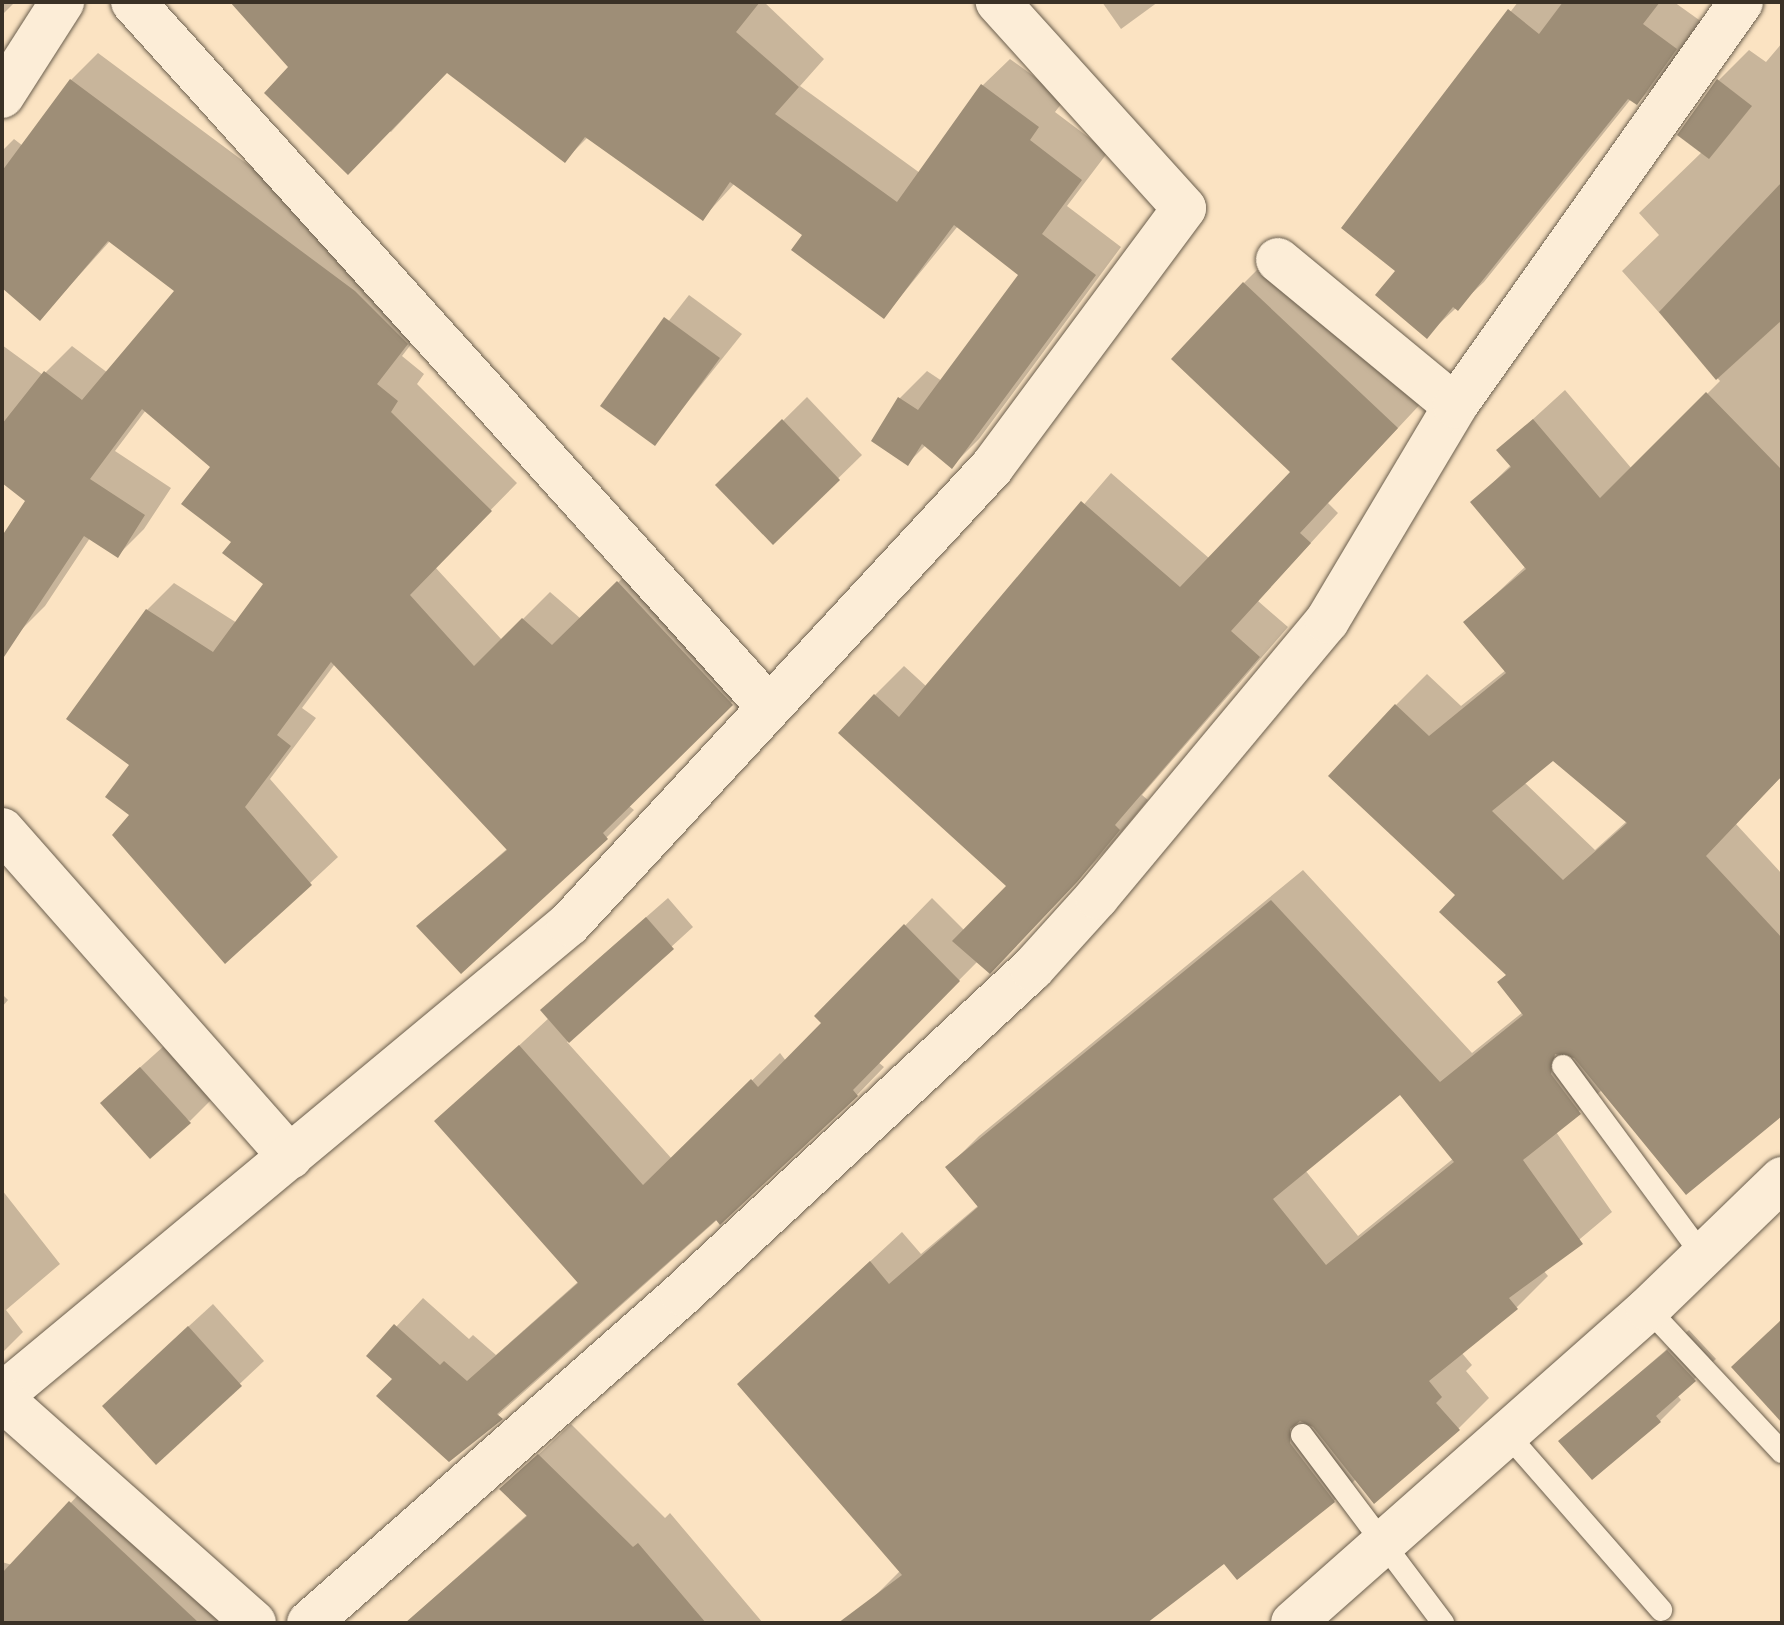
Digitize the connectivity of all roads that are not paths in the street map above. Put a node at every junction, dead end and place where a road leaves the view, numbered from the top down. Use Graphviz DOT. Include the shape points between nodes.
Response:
graph roads {
  1 [pos="62,2"];
  2 [pos="133,2"];
  3 [pos="998,2"];
  4 [pos="1741,2"];
  5 [pos="2,96"];
  6 [pos="1278,260"];
  7 [pos="1455,406"];
  8 [pos="767,705"];
  9 [pos="2,830"];
  10 [pos="1563,1066"];
  11 [pos="290,1157"];
  12 [pos="1782,1179"];
  13 [pos="1703,1256"];
  14 [pos="1648,1309"];
  15 [pos="2,1397"];
  16 [pos="1507,1434"];
  17 [pos="1302,1435"];
  18 [pos="1782,1452"];
  19 [pos="1381,1545"];
  20 [pos="1661,1610"];
  21 [pos="254,1623"];
  22 [pos="309,1623"];
  23 [pos="1293,1623"];
  24 [pos="1443,1623"];
  1 -- 5 [label="street"];
  2 -- 8 [label="street"];
  3 -- 8 [label="street" via="1184,208 992,467"];
  4 -- 7 [label="street"];
  6 -- 7 [label="street"];
  7 -- 22 [label="street" via="1327,621 1032,969 682,1294"];
  8 -- 11 [label="street" via="569,924"];
  9 -- 11 [label="street"];
  10 -- 13 [label="lane"];
  11 -- 15 [label="street"];
  12 -- 13 [label="street"];
  13 -- 14 [label="street"];
  14 -- 16 [label="street"];
  14 -- 18 [label="lane"];
  15 -- 21 [label="street"];
  16 -- 19 [label="street"];
  16 -- 20 [label="lane"];
  17 -- 19 [label="lane"];
  19 -- 23 [label="street"];
  19 -- 24 [label="lane"];
}
